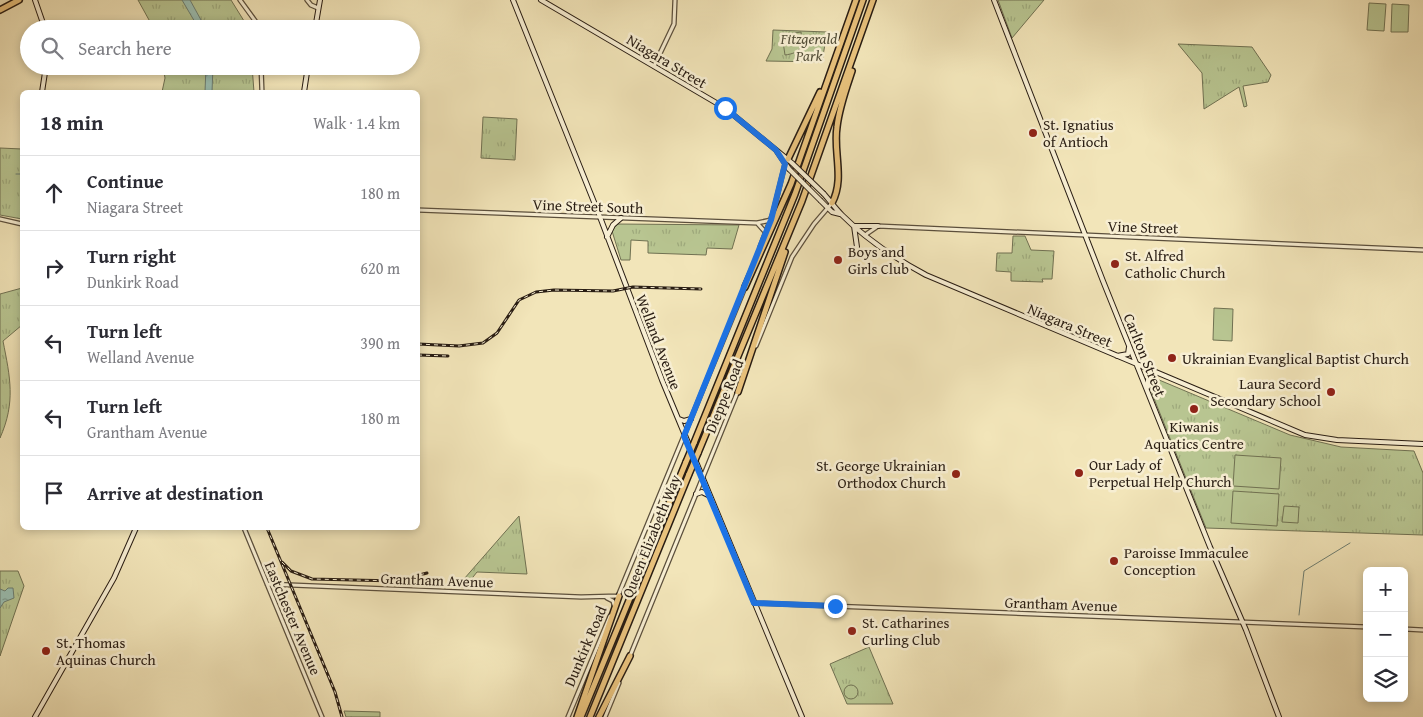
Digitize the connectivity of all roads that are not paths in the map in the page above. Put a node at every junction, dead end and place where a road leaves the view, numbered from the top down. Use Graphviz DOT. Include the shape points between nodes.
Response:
graph roads {
  1 [pos="19,0"];
  2 [pos="35,0"];
  3 [pos="240,0"];
  4 [pos="307,0"];
  5 [pos="320,0"];
  6 [pos="514,0"];
  7 [pos="541,0"];
  8 [pos="675,0"];
  9 [pos="856,0"];
  10 [pos="863,0"];
  11 [pos="873,0"];
  12 [pos="994,0"];
  13 [pos="318,8"];
  14 [pos="0,10"];
  15 [pos="42,20"];
  16 [pos="255,20"];
  17 [pos="316,20"];
  18 [pos="864,27"];
  19 [pos="654,66"];
  20 [pos="831,69"];
  21 [pos="45,75"];
  22 [pos="261,75"];
  23 [pos="307,75"];
  24 [pos="42,90"];
  25 [pos="262,90"];
  26 [pos="304,90"];
  27 [pos="788,162"];
  28 [pos="832,203"];
  29 [pos="828,208"];
  30 [pos="420,210"];
  31 [pos="840,214"];
  32 [pos="600,218"];
  33 [pos="621,218"];
  34 [pos="0,219"];
  35 [pos="771,220"];
  36 [pos="794,222"];
  37 [pos="757,223"];
  38 [pos="20,224"];
  39 [pos="854,226"];
  40 [pos="878,226"];
  41 [pos="766,233"];
  42 [pos="865,234"];
  43 [pos="1086,236"];
  44 [pos="608,237"];
  45 [pos="857,247"];
  46 [pos="1423,250"];
  47 [pos="746,287"];
  48 [pos="1129,345"];
  49 [pos="1114,356"];
  50 [pos="1137,365"];
  51 [pos="1156,373"];
  52 [pos="1148,389"];
  53 [pos="738,392"];
  54 [pos="678,419"];
  55 [pos="690,419"];
  56 [pos="684,436"];
  57 [pos="1423,444"];
  58 [pos="703,480"];
  59 [pos="696,494"];
  60 [pos="710,496"];
  61 [pos="135,530"];
  62 [pos="245,530"];
  63 [pos="267,584"];
  64 [pos="618,596"];
  65 [pos="607,598"];
  66 [pos="754,603"];
  67 [pos="614,607"];
  68 [pos="1242,622"];
  69 [pos="1363,628"];
  70 [pos="1408,630"];
  71 [pos="1423,630"];
  72 [pos="630,656"];
  73 [pos="36,717"];
  74 [pos="322,717"];
  75 [pos="568,717"];
  76 [pos="577,717"];
  77 [pos="581,717"];
  78 [pos="590,717"];
  79 [pos="600,717"];
  80 [pos="605,717"];
  81 [pos="802,717"];
  82 [pos="1279,717"];
  1 -- 14 [label="highway"];
  2 -- 15 [label="main road"];
  3 -- 16 [label="street"];
  4 -- 13 [label="street"];
  5 -- 13 [label="main road"];
  6 -- 32 [label="main road, Welland Avenue"];
  7 -- 19 [label="main road, Niagara Street"];
  8 -- 19 [label="street" via="674,24"];
  9 -- 20 [label="highway"];
  10 -- 77 [label="highway, Queen Elizabeth Way, bridge" via="795,194"];
  11 -- 18 [label="highway, Queen Elizabeth Way"];
  12 -- 43 [label="main road, Carlton Street"];
  13 -- 17 [label="main road"];
  18 -- 28 [label="highway" via="836,128 838,180"];
  18 -- 36 [label="highway, Queen Elizabeth Way"];
  19 -- 27 [label="main road, Niagara Street" via="731,113"];
  20 -- 27 [label="highway"];
  20 -- 47 [label="highway" via="789,190"];
  21 -- 24 [label="main road"];
  22 -- 25 [label="street"];
  23 -- 26 [label="main road"];
  27 -- 28 [label="main road, Niagara Street, bridge"];
  27 -- 29 [label="main road, Niagara Street, bridge" via="789,169"];
  27 -- 35 [label="street, Dunkirk Road"];
  28 -- 29 [label="street, Dieppe Road"];
  28 -- 31 [label="main road, Niagara Street"];
  29 -- 31 [label="main road, Niagara Street"];
  29 -- 53 [label="street, Dieppe Road" via="801,242 788,265"];
  30 -- 32 [label="street, Vine Street South"];
  31 -- 39 [label="main road, Niagara Street"];
  32 -- 33 [label="street, Vine Street South"];
  32 -- 44 [label="main road, Welland Avenue"];
  33 -- 37 [label="street, Vine Street South"];
  33 -- 44 [label="main road" via="613,224"];
  34 -- 38 [label="street"];
  35 -- 37 [label="street, Vine Street South"];
  35 -- 41 [label="street, Dunkirk Road"];
  36 -- 53 [label="highway"];
  36 -- 78 [label="highway, Queen Elizabeth Way, bridge"];
  37 -- 41 [label="street"];
  39 -- 40 [label="main road"];
  39 -- 42 [label="main road, Niagara Street"];
  39 -- 45 [label="main road"];
  40 -- 42 [label="street"];
  40 -- 43 [label="street, Vine Street"];
  41 -- 47 [label="street, Dunkirk Road"];
  42 -- 49 [label="main road, Niagara Street" via="926,275"];
  43 -- 46 [label="street, Vine Street"];
  43 -- 48 [label="main road, Carlton Street"];
  44 -- 54 [label="main road, Welland Avenue"];
  47 -- 55 [label="street, Dunkirk Road"];
  48 -- 49 [label="main road" via="1128,354"];
  48 -- 50 [label="main road, Carlton Street"];
  49 -- 50 [label="main road, Niagara Street"];
  50 -- 51 [label="main road, Niagara Street"];
  50 -- 52 [label="main road, Carlton Street"];
  51 -- 52 [label="main road" via="1148,380"];
  51 -- 57 [label="main road, Niagara Street" via="1308,436"];
  52 -- 68 [label="main road, Carlton Street"];
  53 -- 58 [label="street, Dieppe Road"];
  54 -- 55 [label="main road"];
  54 -- 56 [label="main road, Welland Avenue"];
  55 -- 56 [label="street, Dunkirk Road"];
  56 -- 58 [label="main road, Welland Avenue"];
  56 -- 64 [label="street, Dunkirk Road"];
  58 -- 59 [label="street, Dieppe Road"];
  58 -- 60 [label="main road, Welland Avenue"];
  59 -- 60 [label="main road"];
  59 -- 72 [label="street, Dieppe Road"];
  60 -- 66 [label="main road, Welland Avenue"];
  61 -- 73 [label="main road" via="114,578"];
  62 -- 63 [label="street, Eastchester Avenue"];
  63 -- 65 [label="street, Grantham Avenue"];
  63 -- 74 [label="street, Eastchester Avenue"];
  64 -- 65 [label="street, Grantham Avenue"];
  64 -- 67 [label="highway"];
  65 -- 67 [label="street" via="613,601"];
  66 -- 68 [label="street, Grantham Avenue"];
  66 -- 81 [label="main road, Welland Avenue"];
  67 -- 75 [label="street, Dunkirk Road"];
  67 -- 76 [label="highway"];
  68 -- 69 [label="street, Grantham Avenue"];
  68 -- 82 [label="main road, Carlton Street"];
  70 -- 71 [label="street"];
  72 -- 79 [label="highway"];
  72 -- 80 [label="street, Dieppe Road"];
}
